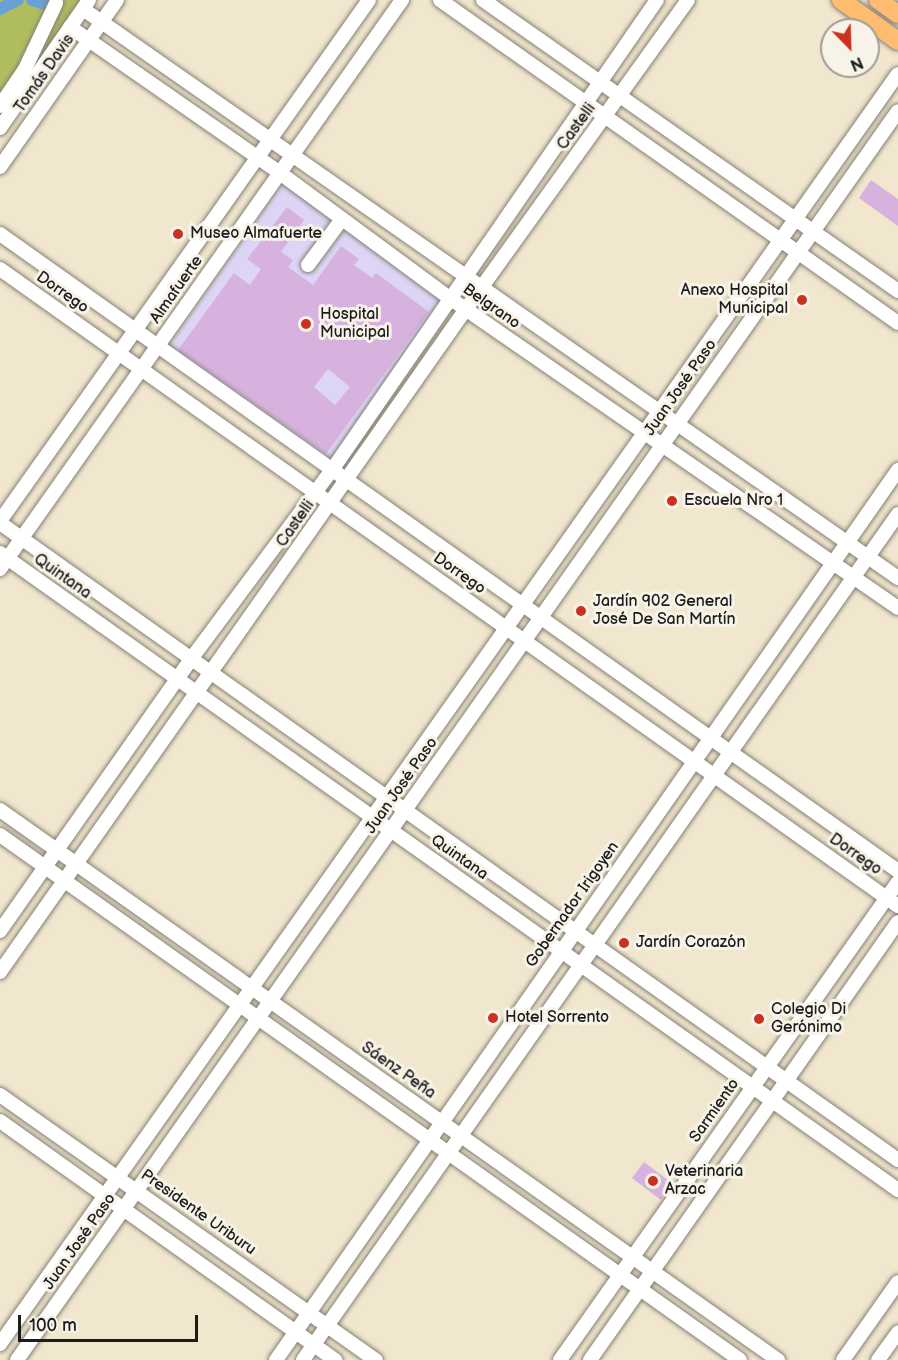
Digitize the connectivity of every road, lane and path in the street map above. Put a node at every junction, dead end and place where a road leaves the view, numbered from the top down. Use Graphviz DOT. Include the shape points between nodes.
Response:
graph roads {
  1 [pos="117,0"];
  2 [pos="369,0"];
  3 [pos="402,0"];
  4 [pos="440,0"];
  5 [pos="483,0"];
  6 [pos="657,0"];
  7 [pos="688,0"];
  8 [pos="841,0"];
  9 [pos="878,0"];
  10 [pos="56,1"];
  11 [pos="86,5"];
  12 [pos="898,14"];
  13 [pos="101,22"];
  14 [pos="71,26"];
  15 [pos="89,40"];
  16 [pos="898,41"];
  17 [pos="898,74"];
  18 [pos="599,82"];
  19 [pos="620,96"];
  20 [pos="585,102"];
  21 [pos="0,106"];
  22 [pos="898,111"];
  23 [pos="606,116"];
  24 [pos="0,128"];
  25 [pos="270,139"];
  26 [pos="293,155"];
  27 [pos="257,157"];
  28 [pos="0,167"];
  29 [pos="280,173"];
  30 [pos="342,219"];
  31 [pos="796,219"];
  32 [pos="814,231"];
  33 [pos="0,234"];
  34 [pos="781,239"];
  35 [pos="799,252"];
  36 [pos="308,266"];
  37 [pos="0,269"];
  38 [pos="466,278"];
  39 [pos="482,288"];
  40 [pos="898,291"];
  41 [pos="451,299"];
  42 [pos="466,309"];
  43 [pos="898,322"];
  44 [pos="135,330"];
  45 [pos="158,346"];
  46 [pos="118,353"];
  47 [pos="141,369"];
  48 [pos="659,414"];
  49 [pos="675,425"];
  50 [pos="644,434"];
  51 [pos="661,446"];
  52 [pos="332,470"];
  53 [pos="898,470"];
  54 [pos="348,480"];
  55 [pos="316,493"];
  56 [pos="331,504"];
  57 [pos="898,514"];
  58 [pos="0,522"];
  59 [pos="22,539"];
  60 [pos="847,542"];
  61 [pos="868,557"];
  62 [pos="2,560"];
  63 [pos="833,561"];
  64 [pos="854,576"];
  65 [pos="898,578"];
  66 [pos="523,605"];
  67 [pos="898,608"];
  68 [pos="541,617"];
  69 [pos="506,628"];
  70 [pos="524,641"];
  71 [pos="191,659"];
  72 [pos="211,673"];
  73 [pos="177,679"];
  74 [pos="197,693"];
  75 [pos="710,737"];
  76 [pos="730,752"];
  77 [pos="693,761"];
  78 [pos="714,776"];
  79 [pos="386,797"];
  80 [pos="0,810"];
  81 [pos="405,810"];
  82 [pos="372,818"];
  83 [pos="390,830"];
  84 [pos="0,836"];
  85 [pos="57,850"];
  86 [pos="76,863"];
  87 [pos="45,867"];
  88 [pos="898,871"];
  89 [pos="64,881"];
  90 [pos="898,882"];
  91 [pos="892,902"];
  92 [pos="898,922"];
  93 [pos="0,931"];
  94 [pos="575,931"];
  95 [pos="595,945"];
  96 [pos="561,951"];
  97 [pos="580,965"];
  98 [pos="0,972"];
  99 [pos="252,988"];
  100 [pos="270,1001"];
  101 [pos="240,1005"];
  102 [pos="258,1018"];
  103 [pos="767,1067"];
  104 [pos="786,1081"];
  105 [pos="753,1087"];
  106 [pos="0,1095"];
  107 [pos="772,1101"];
  108 [pos="0,1121"];
  109 [pos="441,1122"];
  110 [pos="461,1136"];
  111 [pos="429,1140"];
  112 [pos="448,1153"];
  113 [pos="898,1160"];
  114 [pos="118,1176"];
  115 [pos="137,1189"];
  116 [pos="898,1190"];
  117 [pos="105,1196"];
  118 [pos="123,1209"];
  119 [pos="632,1257"];
  120 [pos="652,1271"];
  121 [pos="620,1275"];
  122 [pos="898,1282"];
  123 [pos="640,1289"];
  124 [pos="309,1312"];
  125 [pos="327,1325"];
  126 [pos="296,1332"];
  127 [pos="898,1332"];
  128 [pos="0,1344"];
  129 [pos="314,1345"];
  130 [pos="16,1360"];
  131 [pos="276,1360"];
  132 [pos="303,1360"];
  133 [pos="335,1360"];
  134 [pos="376,1360"];
  135 [pos="560,1360"];
  136 [pos="590,1360"];
  137 [pos="740,1360"];
  138 [pos="778,1360"];
  139 [pos="843,1360"];
  140 [pos="878,1360"];
  1 -- 13 [label="street, Tomás Davis"];
  2 -- 25 [label="street, Almafuerte"];
  3 -- 26 [label="street, Almafuerte"];
  4 -- 20 [label="street"];
  5 -- 18 [label="street"];
  6 -- 18 [label="street, Castelli"];
  7 -- 19 [label="street, Castelli"];
  8 -- 16 [label="main road"];
  9 -- 12 [label="main road"];
  10 -- 14 [label="street, Belgrano"];
  10 -- 21 [label="street" via="30,58"];
  11 -- 13 [label="street, Belgrano"];
  11 -- 14 [label="street, Tomás Davis"];
  13 -- 15 [label="street, Tomás Davis"];
  13 -- 25 [label="street, Belgrano"];
  14 -- 15 [label="street, Belgrano"];
  14 -- 24 [label="street, Tomás Davis"];
  15 -- 27 [label="street, Belgrano"];
  15 -- 28 [label="street, Tomás Davis"];
  17 -- 31 [label="street, Juan José Paso"];
  18 -- 19 [label="street"];
  18 -- 20 [label="street, Castelli"];
  19 -- 23 [label="street, Castelli"];
  19 -- 31 [label="street"];
  20 -- 23 [label="street"];
  20 -- 38 [label="street, Castelli"];
  22 -- 32 [label="street, Juan José Paso"];
  23 -- 34 [label="street"];
  23 -- 39 [label="street, Castelli"];
  25 -- 26 [label="street, Belgrano"];
  25 -- 27 [label="street, Almafuerte"];
  26 -- 29 [label="street, Almafuerte"];
  26 -- 38 [label="street, Belgrano"];
  27 -- 29 [label="street, Belgrano"];
  27 -- 44 [label="street, Almafuerte"];
  29 -- 30 [label="street, Belgrano"];
  29 -- 45 [label="street, Almafuerte"];
  30 -- 36 [label="street"];
  30 -- 41 [label="street, Belgrano"];
  31 -- 32 [label="street"];
  31 -- 34 [label="street, Juan José Paso"];
  32 -- 35 [label="street, Juan José Paso"];
  32 -- 40 [label="street"];
  33 -- 44 [label="street, Dorrego"];
  34 -- 35 [label="street"];
  34 -- 48 [label="street, Juan José Paso"];
  35 -- 43 [label="street"];
  35 -- 49 [label="street, Juan José Paso"];
  37 -- 46 [label="street, Dorrego"];
  38 -- 39 [label="street, Belgrano"];
  38 -- 41 [label="street, Castelli"];
  39 -- 42 [label="street, Castelli"];
  39 -- 48 [label="street, Belgrano"];
  41 -- 42 [label="street, Belgrano"];
  41 -- 52 [label="street, Castelli"];
  42 -- 50 [label="street, Belgrano"];
  42 -- 54 [label="street, Castelli"];
  44 -- 45 [label="street, Dorrego"];
  44 -- 46 [label="street, Almafuerte"];
  45 -- 47 [label="street, Almafuerte"];
  45 -- 52 [label="street, Dorrego"];
  46 -- 47 [label="street, Dorrego"];
  46 -- 58 [label="street, Almafuerte"];
  47 -- 55 [label="street, Dorrego"];
  47 -- 59 [label="street, Almafuerte"];
  48 -- 49 [label="street, Belgrano"];
  48 -- 50 [label="street, Juan José Paso"];
  49 -- 51 [label="street, Juan José Paso"];
  49 -- 60 [label="street, Belgrano"];
  50 -- 51 [label="street, Belgrano"];
  50 -- 66 [label="street, Juan José Paso"];
  51 -- 63 [label="street, Belgrano"];
  51 -- 68 [label="street, Juan José Paso"];
  52 -- 54 [label="street, Dorrego"];
  52 -- 55 [label="street, Castelli"];
  53 -- 60 [label="street, Gobernador Irigoyen"];
  54 -- 56 [label="street, Castelli"];
  54 -- 66 [label="street, Dorrego"];
  55 -- 56 [label="street, Dorrego"];
  55 -- 71 [label="street, Castelli"];
  56 -- 69 [label="street, Dorrego"];
  56 -- 72 [label="street, Castelli"];
  57 -- 61 [label="street"];
  58 -- 59 [label="street, Quintana"];
  59 -- 62 [label="street, Almafuerte"];
  59 -- 71 [label="street, Quintana"];
  60 -- 61 [label="street, Belgrano"];
  60 -- 63 [label="street, Gobernador Irigoyen"];
  61 -- 64 [label="street"];
  61 -- 65 [label="street, Belgrano"];
  62 -- 73 [label="street, Quintana"];
  63 -- 64 [label="street, Belgrano"];
  63 -- 75 [label="street, Gobernador Irigoyen"];
  64 -- 67 [label="street, Belgrano"];
  64 -- 76 [label="street"];
  66 -- 68 [label="street, Dorrego"];
  66 -- 69 [label="street, Juan José Paso"];
  68 -- 70 [label="street, Juan José Paso"];
  68 -- 75 [label="street, Dorrego"];
  69 -- 70 [label="street, Dorrego"];
  69 -- 79 [label="street, Juan José Paso"];
  70 -- 77 [label="street, Dorrego"];
  70 -- 81 [label="street, Juan José Paso"];
  71 -- 72 [label="street, Quintana"];
  71 -- 73 [label="street, Castelli"];
  72 -- 74 [label="street, Castelli"];
  72 -- 79 [label="street, Quintana"];
  73 -- 74 [label="street, Quintana"];
  73 -- 85 [label="street, Castelli"];
  74 -- 82 [label="street, Quintana"];
  74 -- 86 [label="street, Castelli"];
  75 -- 76 [label="street, Dorrego"];
  75 -- 77 [label="street, Gobernador Irigoyen"];
  76 -- 78 [label="street"];
  76 -- 88 [label="street, Dorrego"];
  77 -- 78 [label="street, Dorrego"];
  77 -- 94 [label="street, Gobernador Irigoyen"];
  78 -- 91 [label="street, Dorrego"];
  78 -- 95 [label="street"];
  79 -- 81 [label="street, Quintana"];
  79 -- 82 [label="street, Juan José Paso"];
  80 -- 85 [label="street, Sáenz Peña"];
  81 -- 83 [label="street, Juan José Paso"];
  81 -- 94 [label="street, Quintana"];
  82 -- 83 [label="street, Quintana"];
  82 -- 99 [label="street, Juan José Paso"];
  83 -- 96 [label="street, Quintana"];
  83 -- 100 [label="street, Juan José Paso"];
  84 -- 87 [label="street"];
  85 -- 86 [label="street, Sáenz Peña"];
  85 -- 87 [label="street, Castelli"];
  86 -- 89 [label="street, Castelli"];
  86 -- 99 [label="street, Sáenz Peña"];
  87 -- 89 [label="street"];
  87 -- 93 [label="street, Castelli"];
  89 -- 98 [label="street, Castelli"];
  89 -- 101 [label="street"];
  90 -- 91 [label="street, Sarmiento"];
  91 -- 103 [label="street, Sarmiento"];
  92 -- 104 [label="street"];
  94 -- 95 [label="street, Quintana"];
  94 -- 96 [label="street, Gobernador Irigoyen"];
  95 -- 97 [label="street"];
  95 -- 103 [label="street, Quintana"];
  96 -- 97 [label="street, Quintana"];
  96 -- 109 [label="street, Gobernador Irigoyen"];
  97 -- 105 [label="street, Quintana"];
  97 -- 110 [label="street"];
  99 -- 100 [label="street, Sáenz Peña"];
  99 -- 101 [label="street, Juan José Paso"];
  100 -- 102 [label="street, Juan José Paso"];
  100 -- 109 [label="street, Sáenz Peña"];
  101 -- 102 [label="street"];
  101 -- 114 [label="street, Juan José Paso"];
  102 -- 111 [label="street"];
  102 -- 115 [label="street, Juan José Paso"];
  103 -- 104 [label="street, Quintana"];
  103 -- 105 [label="street, Sarmiento"];
  104 -- 107 [label="street"];
  104 -- 113 [label="street, Quintana"];
  105 -- 107 [label="street, Quintana"];
  105 -- 119 [label="street, Sarmiento"];
  106 -- 114 [label="street, Presidente Uriburu"];
  107 -- 116 [label="street, Quintana"];
  107 -- 120 [label="street"];
  108 -- 117 [label="street"];
  109 -- 110 [label="street, Sáenz Peña"];
  109 -- 111 [label="street, Gobernador Irigoyen"];
  110 -- 112 [label="street"];
  110 -- 119 [label="street, Sáenz Peña"];
  111 -- 112 [label="street"];
  111 -- 124 [label="street, Gobernador Irigoyen"];
  112 -- 121 [label="street"];
  112 -- 125 [label="street"];
  114 -- 115 [label="street, Presidente Uriburu"];
  114 -- 117 [label="street, Juan José Paso"];
  115 -- 118 [label="street, Juan José Paso"];
  115 -- 124 [label="street, Presidente Uriburu"];
  117 -- 118 [label="street"];
  117 -- 128 [label="street, Juan José Paso"];
  118 -- 126 [label="street"];
  118 -- 130 [label="street, Juan José Paso"];
  119 -- 120 [label="street, Sáenz Peña"];
  119 -- 121 [label="street, Sarmiento"];
  120 -- 123 [label="street"];
  120 -- 138 [label="street, Sáenz Peña"];
  121 -- 123 [label="street"];
  121 -- 135 [label="street, Sarmiento"];
  122 -- 139 [label="street"];
  123 -- 136 [label="street"];
  123 -- 137 [label="street"];
  124 -- 125 [label="street, Presidente Uriburu"];
  124 -- 126 [label="street, Gobernador Irigoyen"];
  125 -- 129 [label="street"];
  125 -- 134 [label="street, Presidente Uriburu"];
  126 -- 129 [label="street"];
  126 -- 131 [label="street, Gobernador Irigoyen"];
  127 -- 140 [label="street"];
  129 -- 132 [label="street"];
  129 -- 133 [label="street"];
}
